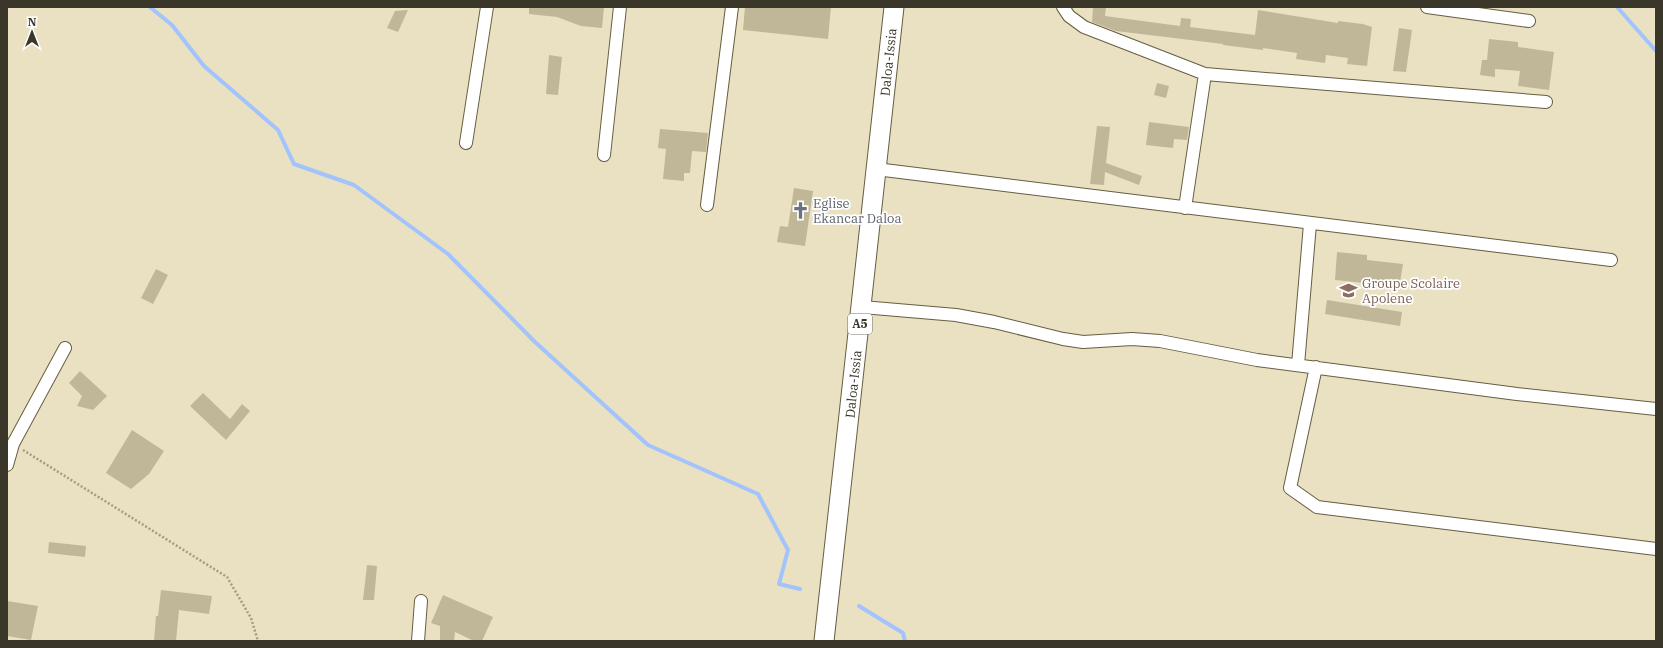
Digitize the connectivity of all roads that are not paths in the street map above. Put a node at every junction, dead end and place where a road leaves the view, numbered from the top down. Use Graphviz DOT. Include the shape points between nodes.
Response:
graph roads {
  1 [pos="487,7"];
  2 [pos="620,7"];
  3 [pos="732,7"];
  4 [pos="894,7"];
  5 [pos="1063,7"];
  6 [pos="1427,7"];
  7 [pos="1529,21"];
  8 [pos="1205,74"];
  9 [pos="1546,102"];
  10 [pos="466,143"];
  11 [pos="604,155"];
  12 [pos="876,169"];
  13 [pos="707,205"];
  14 [pos="1184,208"];
  15 [pos="1310,224"];
  16 [pos="1610,260"];
  17 [pos="862,307"];
  18 [pos="65,348"];
  19 [pos="1298,365"];
  20 [pos="1316,367"];
  21 [pos="1656,409"];
  22 [pos="7,465"];
  23 [pos="1656,549"];
  24 [pos="421,601"];
  25 [pos="418,641"];
  26 [pos="824,641"];
  1 -- 10 [label="street"];
  2 -- 11 [label="street"];
  3 -- 13 [label="street"];
  4 -- 12 [label="main road, Daloa-Issia / A5"];
  5 -- 8 [label="street" via="1069,16 1084,27"];
  6 -- 7 [label="street"];
  8 -- 9 [label="street"];
  8 -- 14 [label="street"];
  12 -- 14 [label="street"];
  12 -- 17 [label="main road, Daloa-Issia / A5"];
  14 -- 15 [label="street"];
  15 -- 16 [label="street"];
  15 -- 19 [label="street"];
  17 -- 19 [label="street" via="956,315 1083,342 1132,339 1160,341 1257,360"];
  17 -- 26 [label="main road, Daloa-Issia / A5"];
  18 -- 22 [label="street" via="13,444"];
  19 -- 20 [label="street"];
  20 -- 21 [label="street" via="1517,394"];
  20 -- 23 [label="street" via="1290,488 1317,507"];
  24 -- 25 [label="street"];
}
